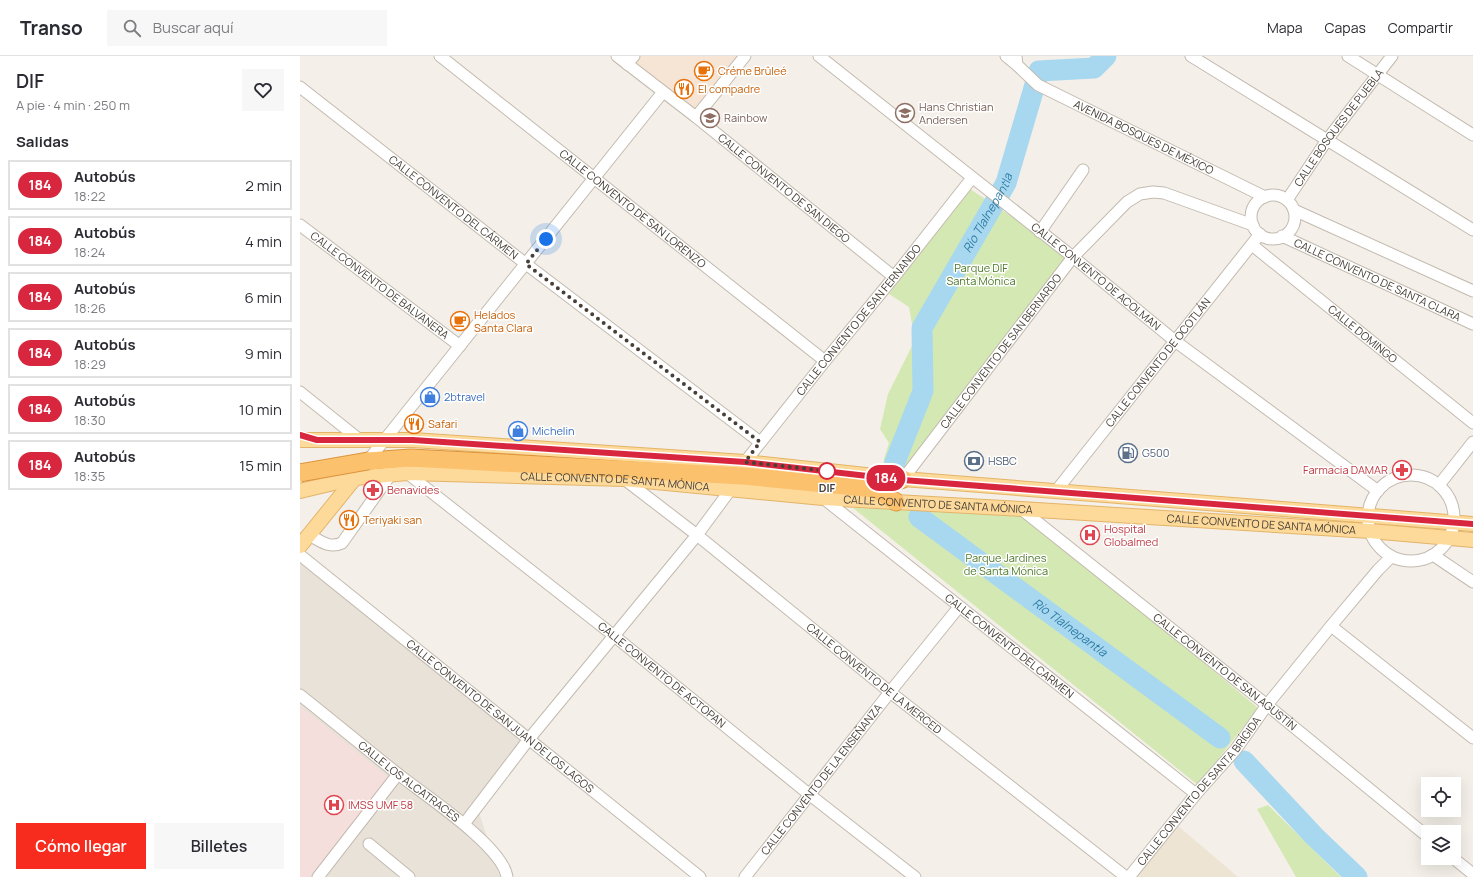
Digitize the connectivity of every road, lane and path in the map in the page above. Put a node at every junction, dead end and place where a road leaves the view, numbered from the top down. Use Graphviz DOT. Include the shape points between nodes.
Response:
graph roads {
  1 [pos="440,56"];
  2 [pos="617,56"];
  3 [pos="745,56"];
  4 [pos="819,56"];
  5 [pos="1006,56"];
  6 [pos="1191,56"];
  7 [pos="1348,56"];
  8 [pos="1392,56"];
  9 [pos="631,60"];
  10 [pos="1019,65"];
  11 [pos="1377,75"];
  12 [pos="300,87"];
  13 [pos="663,92"];
  14 [pos="696,117"];
  15 [pos="1473,135"];
  16 [pos="1327,140"];
  17 [pos="1083,170"];
  18 [pos="595,178"];
  19 [pos="972,178"];
  20 [pos="1265,197"];
  21 [pos="1291,205"];
  22 [pos="1253,224"];
  23 [pos="300,226"];
  24 [pos="1473,230"];
  25 [pos="1040,232"];
  26 [pos="1260,234"];
  27 [pos="1282,236"];
  28 [pos="1252,245"];
  29 [pos="1073,257"];
  30 [pos="526,264"];
  31 [pos="894,277"];
  32 [pos="1473,291"];
  33 [pos="1473,324"];
  34 [pos="1176,341"];
  35 [pos="460,346"];
  36 [pos="825,362"];
  37 [pos="300,392"];
  38 [pos="1473,424"];
  39 [pos="300,435"];
  40 [pos="300,440"];
  41 [pos="317,440"];
  42 [pos="360,440"];
  43 [pos="384,440"];
  44 [pos="760,442"];
  45 [pos="1473,442"];
  46 [pos="744,469"];
  47 [pos="300,473"];
  48 [pos="407,473"];
  49 [pos="391,474"];
  50 [pos="354,478"];
  51 [pos="624,478"];
  52 [pos="903,480"];
  53 [pos="1439,485"];
  54 [pos="731,489"];
  55 [pos="875,489"];
  56 [pos="300,491"];
  57 [pos="1056,491"];
  58 [pos="1378,491"];
  59 [pos="823,498"];
  60 [pos="896,502"];
  61 [pos="1021,509"];
  62 [pos="1368,517"];
  63 [pos="1454,523"];
  64 [pos="1473,524"];
  65 [pos="1370,531"];
  66 [pos="309,535"];
  67 [pos="697,535"];
  68 [pos="1449,538"];
  69 [pos="1473,540"];
  70 [pos="300,546"];
  71 [pos="300,555"];
  72 [pos="1433,555"];
  73 [pos="1391,557"];
  74 [pos="1473,582"];
  75 [pos="959,607"];
  76 [pos="1331,626"];
  77 [pos="613,635"];
  78 [pos="890,692"];
  79 [pos="300,695"];
  80 [pos="1267,704"];
  81 [pos="1473,738"];
  82 [pos="529,740"];
  83 [pos="398,774"];
  84 [pos="1196,794"];
  85 [pos="810,795"];
  86 [pos="464,824"];
  87 [pos="1421,831"];
  88 [pos="369,844"];
  89 [pos="1461,864"];
  90 [pos="1473,874"];
  91 [pos="318,877"];
  92 [pos="409,877"];
  93 [pos="507,877"];
  94 [pos="700,877"];
  95 [pos="746,877"];
  96 [pos="915,877"];
  97 [pos="1128,877"];
  1 -- 18 [label="street, CALLE CONVENTO DE SAN LORENZO"];
  2 -- 9 [label="street, CALLE CONVENTO DE SAN DIEGO"];
  3 -- 14 [label="street"];
  4 -- 19 [label="street, CALLE CONVENTO DE ACOLMAN"];
  5 -- 10 [label="street, AVENIDA BOSQUES DE MÉXICO"];
  6 -- 16 [label="street"];
  7 -- 11 [label="street"];
  8 -- 11 [label="street, CALLE BOSQUES DE PUEBLA"];
  9 -- 13 [label="street, CALLE CONVENTO DE SAN DIEGO"];
  10 -- 20 [label="street, AVENIDA BOSQUES DE MÉXICO" via="1038,85"];
  11 -- 15 [label="street"];
  11 -- 16 [label="street, CALLE BOSQUES DE PUEBLA"];
  12 -- 30 [label="street, CALLE CONVENTO DEL CÁRMEN"];
  13 -- 14 [label="street, CALLE CONVENTO DE SAN DIEGO"];
  13 -- 18 [label="street"];
  14 -- 31 [label="street, CALLE CONVENTO DE SAN DIEGO"];
  16 -- 21 [label="street, CALLE BOSQUES DE PUEBLA"];
  16 -- 24 [label="street"];
  17 -- 25 [label="street"];
  18 -- 30 [label="street"];
  18 -- 36 [label="street, CALLE CONVENTO DE SAN LORENZO"];
  19 -- 25 [label="street, CALLE CONVENTO DE ACOLMAN"];
  19 -- 31 [label="street, CALLE CONVENTO DE SAN FERNANDO"];
  20 -- 21 [label="street" via="1281,196"];
  20 -- 22 [label="street" via="1253,208"];
  21 -- 27 [label="street" via="1295,217 1294,224"];
  21 -- 32 [label="street"];
  22 -- 26 [label="street"];
  22 -- 29 [label="street, CALLE CONVENTO DE SAN BERNARDO" via="1164,193 1140,194 1127,202"];
  23 -- 35 [label="street, CALLE CONVENTO DE BALVANERA"];
  25 -- 29 [label="street, CALLE CONVENTO DE ACOLMAN"];
  26 -- 27 [label="street" via="1271,238"];
  26 -- 28 [label="street, CALLE CONVENTO DE OCOTLÁN"];
  27 -- 33 [label="street, CALLE CONVENTO DE SANTA CLARA"];
  28 -- 34 [label="street, CALLE CONVENTO DE OCOTLÁN"];
  28 -- 38 [label="street, CALLE DOMINGO"];
  29 -- 34 [label="street, CALLE CONVENTO DE ACOLMAN"];
  29 -- 52 [label="street, CALLE CONVENTO DE SAN BERNARDO"];
  30 -- 35 [label="street"];
  30 -- 44 [label="street, CALLE CONVENTO DEL CÁRMEN"];
  31 -- 36 [label="street, CALLE CONVENTO DE SAN FERNANDO"];
  34 -- 57 [label="street, CALLE CONVENTO DE OCOTLÁN"];
  34 -- 58 [label="street, CALLE CONVENTO DE ACOLMAN"];
  35 -- 43 [label="street"];
  36 -- 44 [label="street, CALLE CONVENTO DE SAN FERNANDO"];
  37 -- 42 [label="street"];
  39 -- 41 [label="main road, CALLE CONVENTO DE SANTA MÓNICA"];
  40 -- 41 [label="main road, CALLE CONVENTO DE SANTA MÓNICA"];
  41 -- 42 [label="main road, CALLE CONVENTO DE SANTA MÓNICA"];
  42 -- 43 [label="main road, CALLE CONVENTO DE SANTA MÓNICA"];
  43 -- 46 [label="main road, CALLE CONVENTO DE SANTA MÓNICA" via="413,440"];
  43 -- 50 [label="street"];
  44 -- 46 [label="street, CALLE CONVENTO DE SAN FERNANDO"];
  45 -- 53 [label="street"];
  46 -- 47 [label="highway, bridge" via="411,458 368,461"];
  46 -- 52 [label="main road, CALLE CONVENTO DE SANTA MÓNICA"];
  46 -- 55 [label="highway"];
  48 -- 49 [label="main road, CALLE CONVENTO DE SANTA MÓNICA"];
  48 -- 51 [label="main road, CALLE CONVENTO DE SANTA MÓNICA"];
  48 -- 77 [label="street, CALLE CONVENTO DE ACTOPAN"];
  49 -- 50 [label="main road, CALLE CONVENTO DE SANTA MÓNICA"];
  49 -- 66 [label="street" via="342,542 335,546"];
  50 -- 56 [label="main road, CALLE CONVENTO DE SANTA MÓNICA"];
  50 -- 66 [label="main road"];
  51 -- 54 [label="main road, CALLE CONVENTO DE SANTA MÓNICA"];
  51 -- 67 [label="street, CALLE CONVENTO DE LA MERCED"];
  52 -- 55 [label="highway"];
  52 -- 57 [label="main road, CALLE CONVENTO DE SANTA MÓNICA"];
  53 -- 58 [label="street" via="1431,479 1412,474 1392,479"];
  53 -- 63 [label="street" via="1451,502"];
  54 -- 59 [label="main road, CALLE CONVENTO DE SANTA MÓNICA"];
  54 -- 67 [label="street"];
  55 -- 60 [label="highway"];
  57 -- 62 [label="main road, CALLE CONVENTO DE SANTA MÓNICA"];
  58 -- 62 [label="street" via="1372,499"];
  59 -- 60 [label="main road, CALLE CONVENTO DE SANTA MÓNICA"];
  59 -- 75 [label="street, CALLE CONVENTO DEL CARMEN"];
  60 -- 61 [label="main road, CALLE CONVENTO DE SANTA MÓNICA"];
  61 -- 65 [label="main road, CALLE CONVENTO DE SANTA MÓNICA"];
  61 -- 80 [label="street, CALLE CONVENTO DE SAN AGUSTÍN"];
  62 -- 63 [label="main road, CALLE CONVENTO DE SANTA MÓNICA"];
  62 -- 65 [label="street"];
  63 -- 64 [label="main road, CALLE CONVENTO DE SANTA MÓNICA"];
  63 -- 68 [label="street"];
  65 -- 68 [label="main road, CALLE CONVENTO DE SANTA MÓNICA"];
  65 -- 73 [label="street" via="1379,547"];
  66 -- 70 [label="main road"];
  67 -- 77 [label="street"];
  67 -- 78 [label="street, CALLE CONVENTO DE LA MERCED"];
  68 -- 69 [label="main road, CALLE CONVENTO DE SANTA MÓNICA"];
  68 -- 72 [label="street"];
  71 -- 82 [label="street, CALLE CONVENTO DE SAN JUAN DE LOS LAGOS"];
  72 -- 73 [label="street" via="1410,561"];
  72 -- 74 [label="street"];
  73 -- 76 [label="street, CALLE CONVENTO DE SANTA BRÍGIDA"];
  75 -- 78 [label="street, CALLE CONVENTO DE LA ENSEÑANZA"];
  75 -- 84 [label="street, CALLE CONVENTO DEL CARMEN"];
  76 -- 80 [label="street, CALLE CONVENTO DE SANTA BRÍGIDA"];
  76 -- 81 [label="street"];
  77 -- 82 [label="street"];
  77 -- 85 [label="street, CALLE CONVENTO DE ACTOPAN"];
  78 -- 85 [label="street, CALLE CONVENTO DE LA ENSEÑANZA"];
  78 -- 97 [label="street, CALLE CONVENTO DE LA MERCED"];
  79 -- 83 [label="street, CALLE LOS ALCATRACES"];
  80 -- 84 [label="street, CALLE CONVENTO DE SANTA BRÍGIDA" via="1234,752"];
  80 -- 87 [label="street, CALLE CONVENTO DE SAN AGUSTÍN"];
  82 -- 86 [label="street"];
  82 -- 94 [label="street, CALLE CONVENTO DE SAN JUAN DE LOS LAGOS"];
  83 -- 86 [label="street, CALLE LOS ALCATRACES"];
  83 -- 91 [label="street"];
  84 -- 97 [label="street, CALLE CONVENTO DE SANTA BRÍGIDA"];
  85 -- 95 [label="street, CALLE CONVENTO DE LA ENSEÑANZA"];
  85 -- 96 [label="street, CALLE CONVENTO DE ACTOPAN"];
  86 -- 93 [label="street, CALLE LOS ALCATRACES" via="499,859"];
  88 -- 92 [label="street"];
  89 -- 90 [label="street"];
}
